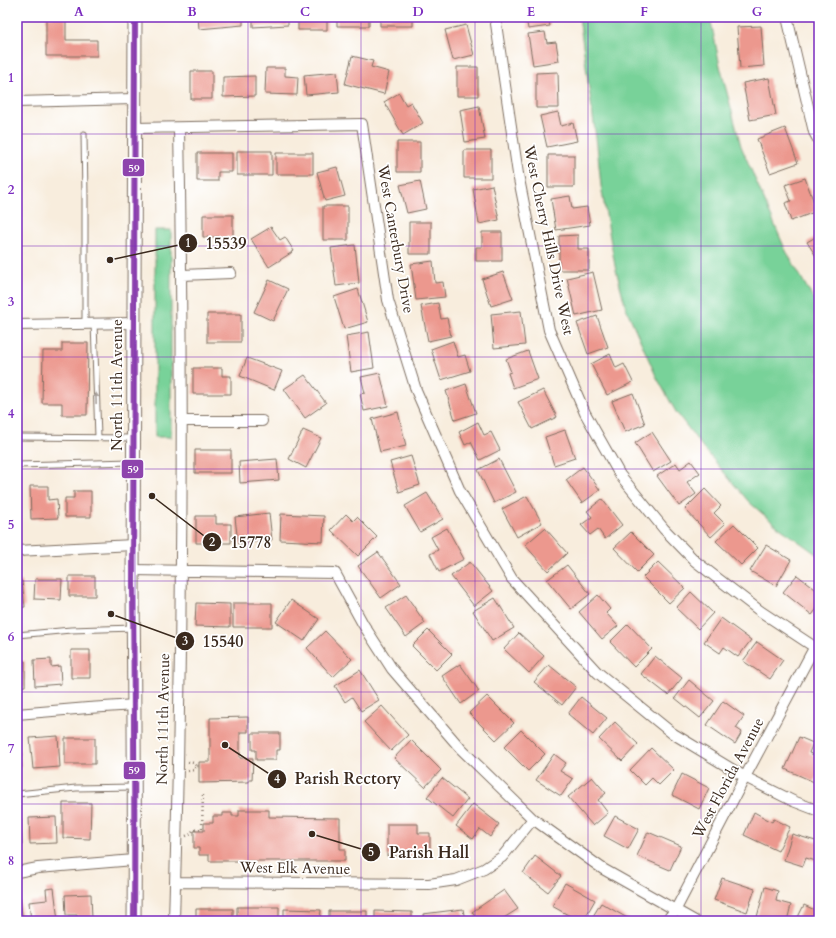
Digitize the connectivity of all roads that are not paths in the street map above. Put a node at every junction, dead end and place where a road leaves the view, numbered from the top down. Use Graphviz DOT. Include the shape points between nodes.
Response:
graph roads {
  1 [pos="135,17"];
  2 [pos="495,17"];
  3 [pos="787,17"];
  4 [pos="134,99"];
  5 [pos="17,102"];
  6 [pos="134,128"];
  7 [pos="179,128"];
  8 [pos="84,134"];
  9 [pos="819,142"];
  10 [pos="231,273"];
  11 [pos="182,275"];
  12 [pos="133,323"];
  13 [pos="89,324"];
  14 [pos="17,325"];
  15 [pos="181,421"];
  16 [pos="262,421"];
  17 [pos="17,437"];
  18 [pos="98,437"];
  19 [pos="133,438"];
  20 [pos="133,462"];
  21 [pos="17,465"];
  22 [pos="133,545"];
  23 [pos="17,551"];
  24 [pos="133,570"];
  25 [pos="180,571"];
  26 [pos="134,628"];
  27 [pos="17,635"];
  28 [pos="817,649"];
  29 [pos="135,705"];
  30 [pos="17,714"];
  31 [pos="745,777"];
  32 [pos="135,787"];
  33 [pos="17,794"];
  34 [pos="819,811"];
  35 [pos="533,819"];
  36 [pos="134,860"];
  37 [pos="17,872"];
  38 [pos="175,882"];
  39 [pos="675,911"];
  40 [pos="134,921"];
  41 [pos="174,921"];
  42 [pos="666,921"];
  43 [pos="695,921"];
  1 -- 4 [label="street, North 111th Avenue"];
  2 -- 28 [label="street, West Cherry Hills Drive West" via="518,174 549,330 585,413 620,475 664,529 695,561 760,611"];
  3 -- 9 [label="street" via="814,132"];
  4 -- 5 [label="street"];
  4 -- 6 [label="street, North 111th Avenue"];
  6 -- 7 [label="street, West Canterbury Drive"];
  6 -- 12 [label="street, North 111th Avenue"];
  7 -- 11 [label="street, North 111th Avenue"];
  7 -- 31 [label="street, West Canterbury Drive" via="362,124 388,300 416,390 460,491 512,580 597,672 672,733"];
  8 -- 13 [label="lane"];
  10 -- 11 [label="street"];
  11 -- 15 [label="street, North 111th Avenue"];
  12 -- 13 [label="street"];
  12 -- 19 [label="street, North 111th Avenue"];
  13 -- 14 [label="street"];
  18 -- 13 [label="lane, one-way"];
  15 -- 16 [label="street"];
  15 -- 25 [label="street, North 111th Avenue"];
  17 -- 18 [label="lane"];
  18 -- 19 [label="lane"];
  19 -- 20 [label="street, North 111th Avenue"];
  20 -- 21 [label="lane"];
  20 -- 22 [label="street, North 111th Avenue"];
  22 -- 23 [label="street"];
  22 -- 24 [label="street, North 111th Avenue"];
  24 -- 25 [label="street"];
  24 -- 26 [label="street, North 111th Avenue"];
  25 -- 35 [label="street" via="335,573 392,669 461,749"];
  25 -- 38 [label="street, North 111th Avenue"];
  26 -- 27 [label="lane"];
  26 -- 29 [label="street, North 111th Avenue"];
  28 -- 31 [label="street, West Florida Avenue"];
  29 -- 30 [label="street"];
  29 -- 32 [label="street, North 111th Avenue"];
  31 -- 34 [label="street, West Canterbury Drive"];
  31 -- 39 [label="street, West Florida Avenue"];
  32 -- 33 [label="lane" via="76,788"];
  32 -- 36 [label="street, North 111th Avenue"];
  35 -- 38 [label="street, West Elk Avenue" via="502,857 484,869 456,880 428,884"];
  35 -- 39 [label="street" via="604,869"];
  36 -- 37 [label="street"];
  36 -- 40 [label="street, North 111th Avenue"];
  38 -- 41 [label="street, North 111th Avenue"];
  39 -- 42 [label="street, West Florida Avenue"];
  39 -- 43 [label="street"];
}
